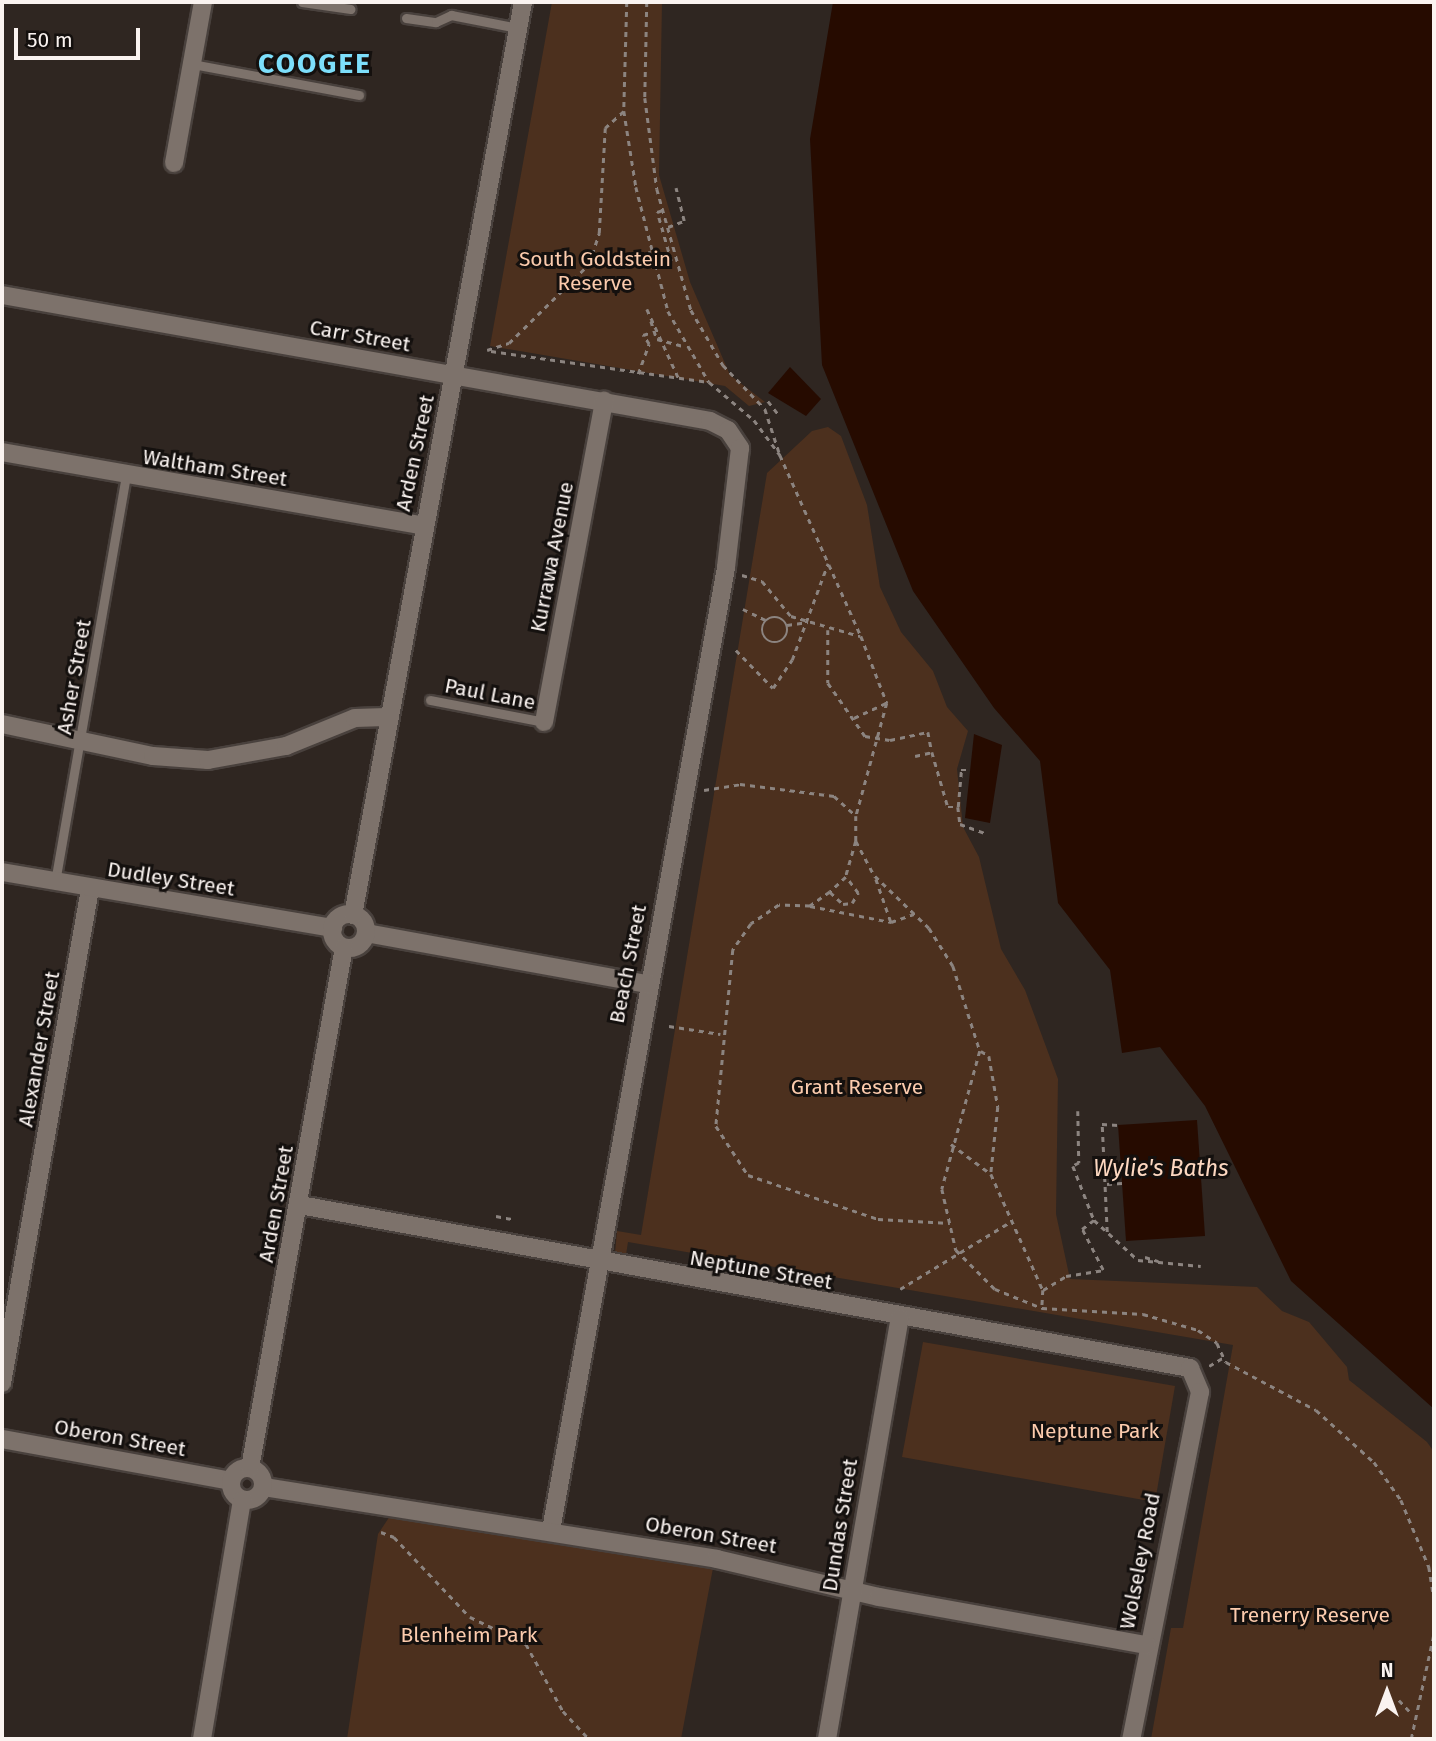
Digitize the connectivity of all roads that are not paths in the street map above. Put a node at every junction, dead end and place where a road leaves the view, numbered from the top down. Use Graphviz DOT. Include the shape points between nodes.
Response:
graph roads {
  1 [pos="203,2"];
  2 [pos="302,2"];
  3 [pos="523,2"];
  4 [pos="350,9"];
  5 [pos="406,18"];
  6 [pos="518,28"];
  7 [pos="192,64"];
  8 [pos="359,95"];
  9 [pos="174,163"];
  10 [pos="2,295"];
  11 [pos="455,374"];
  12 [pos="604,401"];
  13 [pos="710,421"];
  14 [pos="2,452"];
  15 [pos="126,477"];
  16 [pos="422,525"];
  17 [pos="430,700"];
  18 [pos="386,717"];
  19 [pos="544,722"];
  20 [pos="2,724"];
  21 [pos="81,738"];
  22 [pos="2,872"];
  23 [pos="55,882"];
  24 [pos="90,888"];
  25 [pos="353,915"];
  26 [pos="333,928"];
  27 [pos="366,933"];
  28 [pos="344,947"];
  29 [pos="647,984"];
  30 [pos="300,1205"];
  31 [pos="599,1261"];
  32 [pos="900,1318"];
  33 [pos="2,1383"];
  34 [pos="1200,1392"];
  35 [pos="2,1439"];
  36 [pos="250,1468"];
  37 [pos="231,1481"];
  38 [pos="264,1487"];
  39 [pos="242,1500"];
  40 [pos="551,1530"];
  41 [pos="852,1588"];
  42 [pos="1147,1644"];
  43 [pos="202,1739"];
  44 [pos="827,1739"];
  45 [pos="1131,1739"];
  1 -- 7 [label="street"];
  2 -- 4 [label="lane"];
  3 -- 6 [label="street, Arden Street"];
  5 -- 6 [label="lane" via="436,22 451,15"];
  6 -- 11 [label="street, Arden Street"];
  7 -- 8 [label="lane"];
  7 -- 9 [label="street"];
  10 -- 11 [label="street, Carr Street"];
  11 -- 12 [label="street, Carr Street"];
  11 -- 16 [label="street, Arden Street"];
  12 -- 13 [label="street, Carr Street"];
  12 -- 19 [label="street, Kurrawa Avenue"];
  13 -- 29 [label="street, Beach Street" via="733,436 743,456"];
  14 -- 15 [label="street, Waltham Street"];
  15 -- 16 [label="street, Waltham Street"];
  15 -- 21 [label="lane, Asher Street"];
  16 -- 18 [label="street, Arden Street"];
  17 -- 19 [label="lane, Paul Lane"];
  18 -- 21 [label="street" via="355,718 286,746 208,760 153,756"];
  18 -- 25 [label="street, Arden Street"];
  20 -- 21 [label="street"];
  21 -- 23 [label="lane, Asher Street"];
  22 -- 23 [label="street, Dudley Street"];
  23 -- 24 [label="street, Dudley Street"];
  24 -- 26 [label="street, Dudley Street"];
  24 -- 33 [label="street, Alexander Street"];
  25 -- 26 [label="street" via="341,917"];
  25 -- 27 [label="street"];
  26 -- 28 [label="street"];
  27 -- 28 [label="street" via="357,946"];
  27 -- 29 [label="street"];
  28 -- 30 [label="street, Arden Street"];
  29 -- 31 [label="street, Beach Street"];
  30 -- 31 [label="street, Neptune Street"];
  30 -- 36 [label="street, Arden Street"];
  31 -- 32 [label="street, Neptune Street"];
  31 -- 40 [label="street, Beach Street"];
  32 -- 34 [label="street, Neptune Street" via="1184,1365 1195,1374"];
  32 -- 41 [label="street, Dundas Street"];
  34 -- 42 [label="street, Wolseley Road"];
  35 -- 37 [label="street, Oberon Street"];
  36 -- 37 [label="street"];
  36 -- 38 [label="street" via="260,1474"];
  37 -- 39 [label="street"];
  38 -- 39 [label="street" via="254,1499"];
  38 -- 40 [label="street, Oberon Street"];
  39 -- 43 [label="street"];
  40 -- 41 [label="street, Oberon Street"];
  41 -- 42 [label="street, Oberon Street"];
  41 -- 44 [label="street, Dundas Street"];
  42 -- 45 [label="street, Wolseley Road"];
}
